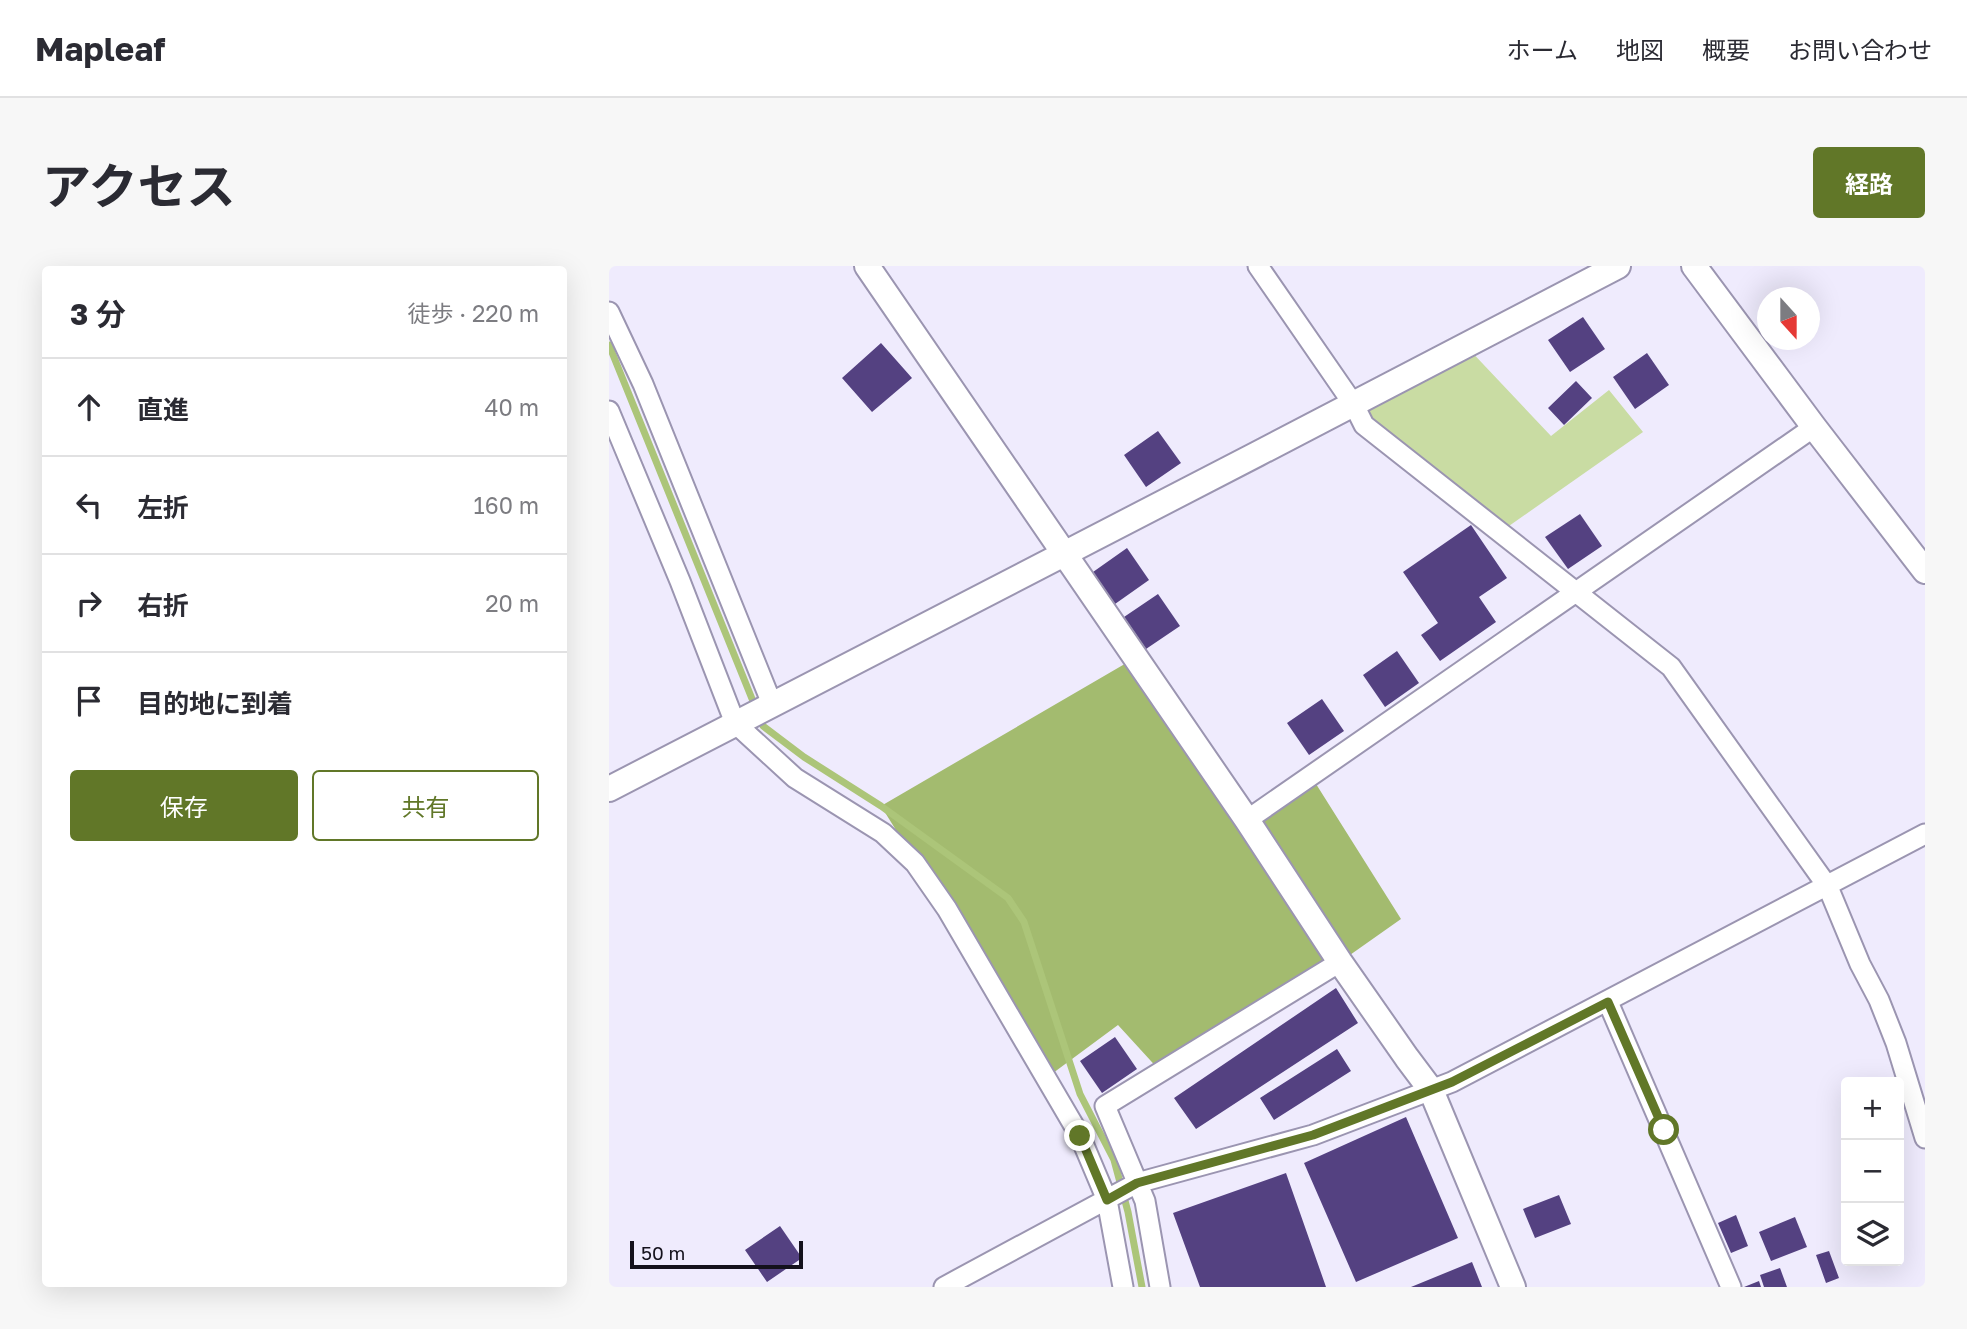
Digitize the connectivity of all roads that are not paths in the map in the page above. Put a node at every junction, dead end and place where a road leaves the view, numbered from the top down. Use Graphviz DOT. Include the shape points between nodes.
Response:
graph roads {
  1 [pos="867,266"];
  2 [pos="1258,266"];
  3 [pos="1618,266"];
  4 [pos="1694,266"];
  5 [pos="609,312"];
  6 [pos="1354,405"];
  7 [pos="609,411"];
  8 [pos="1814,426"];
  9 [pos="1063,552"];
  10 [pos="1925,570"];
  11 [pos="1574,593"];
  12 [pos="772,704"];
  13 [pos="735,723"];
  14 [pos="609,789"];
  15 [pos="1247,820"];
  16 [pos="1925,834"];
  17 [pos="1828,887"];
  18 [pos="1340,962"];
  19 [pos="1608,1002"];
  20 [pos="1431,1090"];
  21 [pos="1925,1138"];
  22 [pos="1137,1183"];
  23 [pos="1107,1200"];
  24 [pos="944,1287"];
  25 [pos="1123,1287"];
  26 [pos="1160,1287"];
  27 [pos="1513,1287"];
  28 [pos="1731,1287"];
  1 -- 9 [label="street"];
  2 -- 6 [label="street"];
  3 -- 6 [label="street"];
  4 -- 8 [label="street"];
  5 -- 12 [label="street" via="643,384"];
  6 -- 9 [label="street"];
  6 -- 11 [label="street" via="1364,425"];
  7 -- 13 [label="street"];
  8 -- 10 [label="street"];
  8 -- 11 [label="street"];
  9 -- 12 [label="street"];
  9 -- 15 [label="street"];
  11 -- 15 [label="street"];
  11 -- 17 [label="street" via="1671,667"];
  12 -- 13 [label="street"];
  13 -- 14 [label="street"];
  13 -- 23 [label="street" via="795,778 883,833 915,863 947,909 1080,1136"];
  15 -- 18 [label="street"];
  16 -- 17 [label="street"];
  17 -- 19 [label="street"];
  17 -- 21 [label="street" via="1896,1043"];
  18 -- 20 [label="street"];
  18 -- 22 [label="street" via="1105,1106"];
  19 -- 20 [label="street"];
  19 -- 28 [label="street"];
  20 -- 22 [label="street" via="1313,1135"];
  20 -- 27 [label="street"];
  22 -- 23 [label="street"];
  22 -- 26 [label="street" via="1145,1201"];
  23 -- 24 [label="street"];
  23 -- 25 [label="street"];
}
